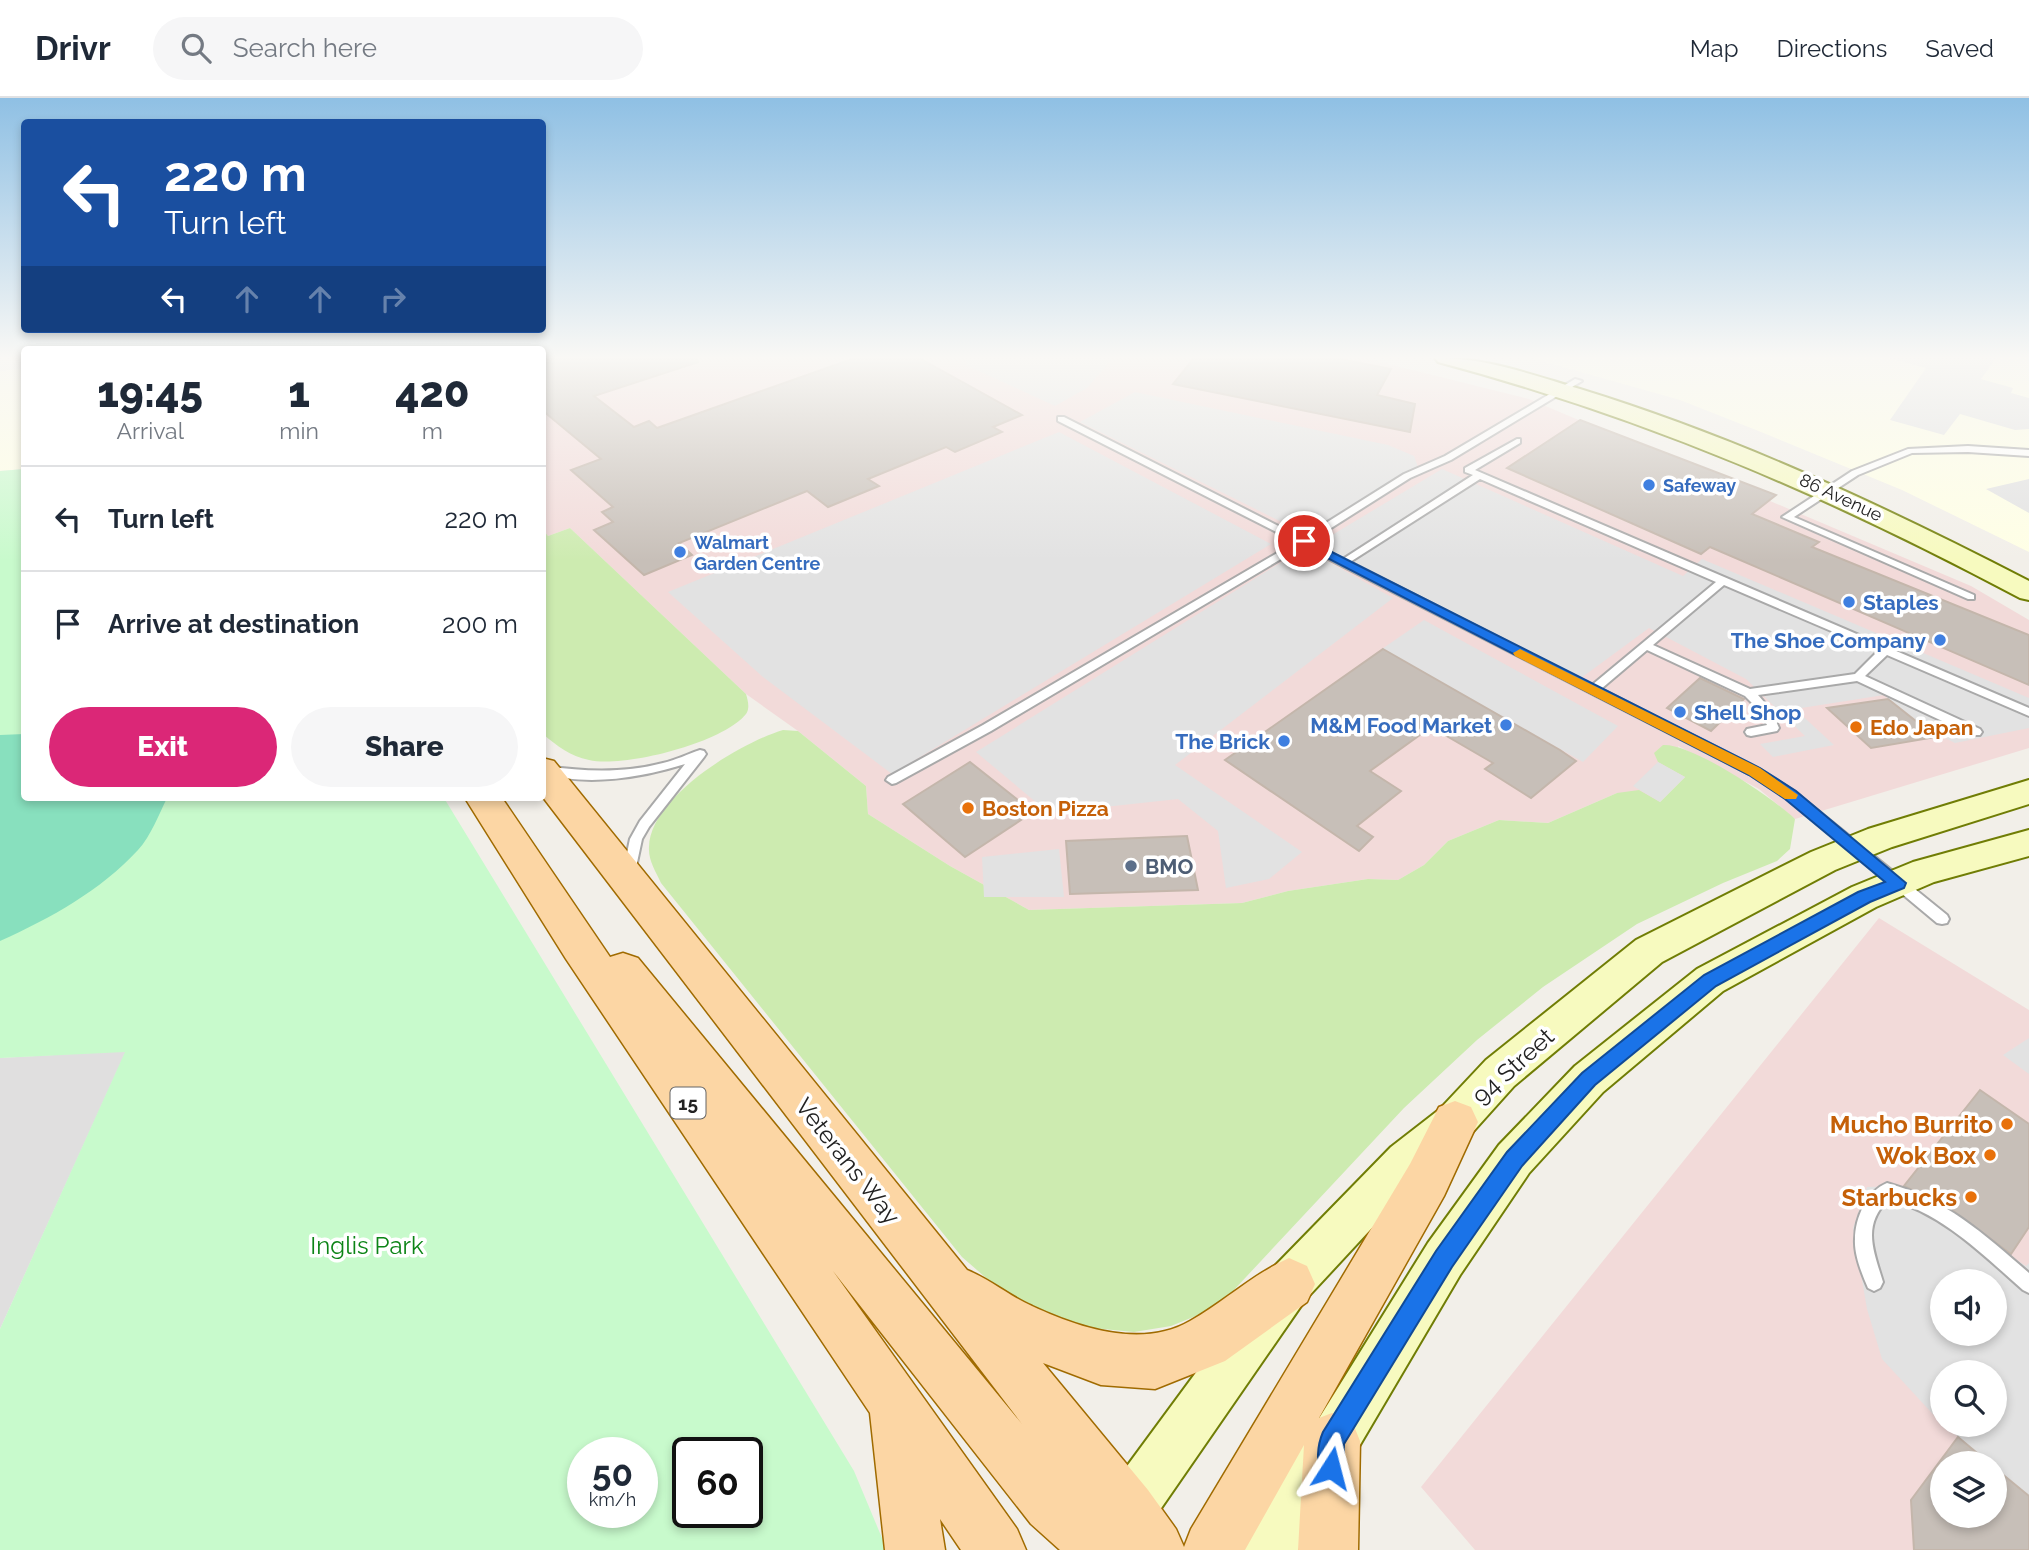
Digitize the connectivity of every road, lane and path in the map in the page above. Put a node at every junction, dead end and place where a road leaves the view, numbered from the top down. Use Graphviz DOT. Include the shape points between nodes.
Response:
graph roads {
  1 [pos="1074,426"];
  2 [pos="1503,426"];
  3 [pos="1669,426"];
  4 [pos="1517,442"];
  5 [pos="2029,453"];
  6 [pos="1448,458"];
  7 [pos="1468,470"];
  8 [pos="1480,475"];
  9 [pos="1835,485"];
  10 [pos="1304,541"];
  11 [pos="1344,562"];
  12 [pos="2029,569"];
  13 [pos="1723,581"];
  14 [pos="2029,592"];
  15 [pos="1971,597"];
  16 [pos="1646,646"];
  17 [pos="1885,651"];
  18 [pos="1858,677"];
  19 [pos="1594,689"];
  20 [pos="1749,693"];
  21 [pos="2029,712"];
  22 [pos="1751,732"];
  23 [pos="1976,732"];
  24 [pos="546,770"];
  25 [pos="546,775"];
  26 [pos="892,780"];
  27 [pos="2029,792"];
  28 [pos="486,801"];
  29 [pos="2029,843"];
  30 [pos="1854,848"];
  31 [pos="627,880"];
  32 [pos="1898,883"];
  33 [pos="1942,919"];
  34 [pos="580,947"];
  35 [pos="1455,1122"];
  36 [pos="941,1279"];
  37 [pos="1874,1282"];
  38 [pos="1289,1284"];
  39 [pos="2029,1284"];
  40 [pos="896,1406"];
  41 [pos="1332,1441"];
  42 [pos="1128,1540"];
  43 [pos="915,1550"];
  44 [pos="996,1550"];
  45 [pos="1212,1550"];
  46 [pos="1268,1550"];
  47 [pos="1328,1550"];
  1 -- 10 [label="lane"];
  2 -- 6 [label="lane"];
  3 -- 9 [label="main road, 86 Avenue"];
  4 -- 7 [label="lane"];
  5 -- 9 [label="lane" via="1911,451"];
  6 -- 7 [label="lane"];
  6 -- 10 [label="lane" via="1407,476"];
  7 -- 8 [label="lane"];
  8 -- 11 [label="lane"];
  8 -- 13 [label="lane"];
  9 -- 12 [label="main road, 86 Avenue"];
  9 -- 14 [label="main road, 86 Avenue"];
  9 -- 15 [label="lane" via="1787,517"];
  10 -- 11 [label="lane"];
  10 -- 26 [label="lane"];
  11 -- 19 [label="lane"];
  13 -- 16 [label="lane"];
  13 -- 17 [label="lane"];
  16 -- 19 [label="lane"];
  16 -- 20 [label="lane"];
  17 -- 18 [label="lane"];
  17 -- 21 [label="lane"];
  18 -- 20 [label="lane"];
  18 -- 23 [label="lane"];
  19 -- 30 [label="lane" via="1775,784"];
  20 -- 22 [label="lane" via="1763,706 1773,728"];
  24 -- 31 [label="lane" via="637,773 671,767 700,754 644,824 636,838"];
  25 -- 31 [label="main road, Veterans Way"];
  27 -- 30 [label="main road, 94 Street"];
  28 -- 34 [label="main road, 15"];
  29 -- 32 [label="main road"];
  30 -- 32 [label="lane"];
  30 -- 35 [label="main road, 94 Street" via="1649,951 1500,1073"];
  31 -- 36 [label="main road, Veterans Way"];
  32 -- 33 [label="lane"];
  32 -- 41 [label="main road" via="1710,980 1589,1079 1507,1170 1444,1259"];
  34 -- 40 [label="main road, 15"];
  34 -- 42 [label="main road" via="623,970 1051,1504"];
  35 -- 38 [label="main road, 94 Street" via="1406,1161"];
  35 -- 45 [label="main road" via="1427,1180"];
  36 -- 38 [label="main road" via="1016,1327 1101,1358 1155,1362 1206,1342"];
  36 -- 42 [label="main road, Veterans Way"];
  37 -- 39 [label="lane" via="1863,1240 1872,1205 1887,1191 1903,1194 1954,1220"];
  38 -- 42 [label="main road, 94 Street"];
  40 -- 43 [label="main road"];
  40 -- 44 [label="main road, 15"];
  41 -- 46 [label="main road"];
  41 -- 47 [label="main road"];
}
